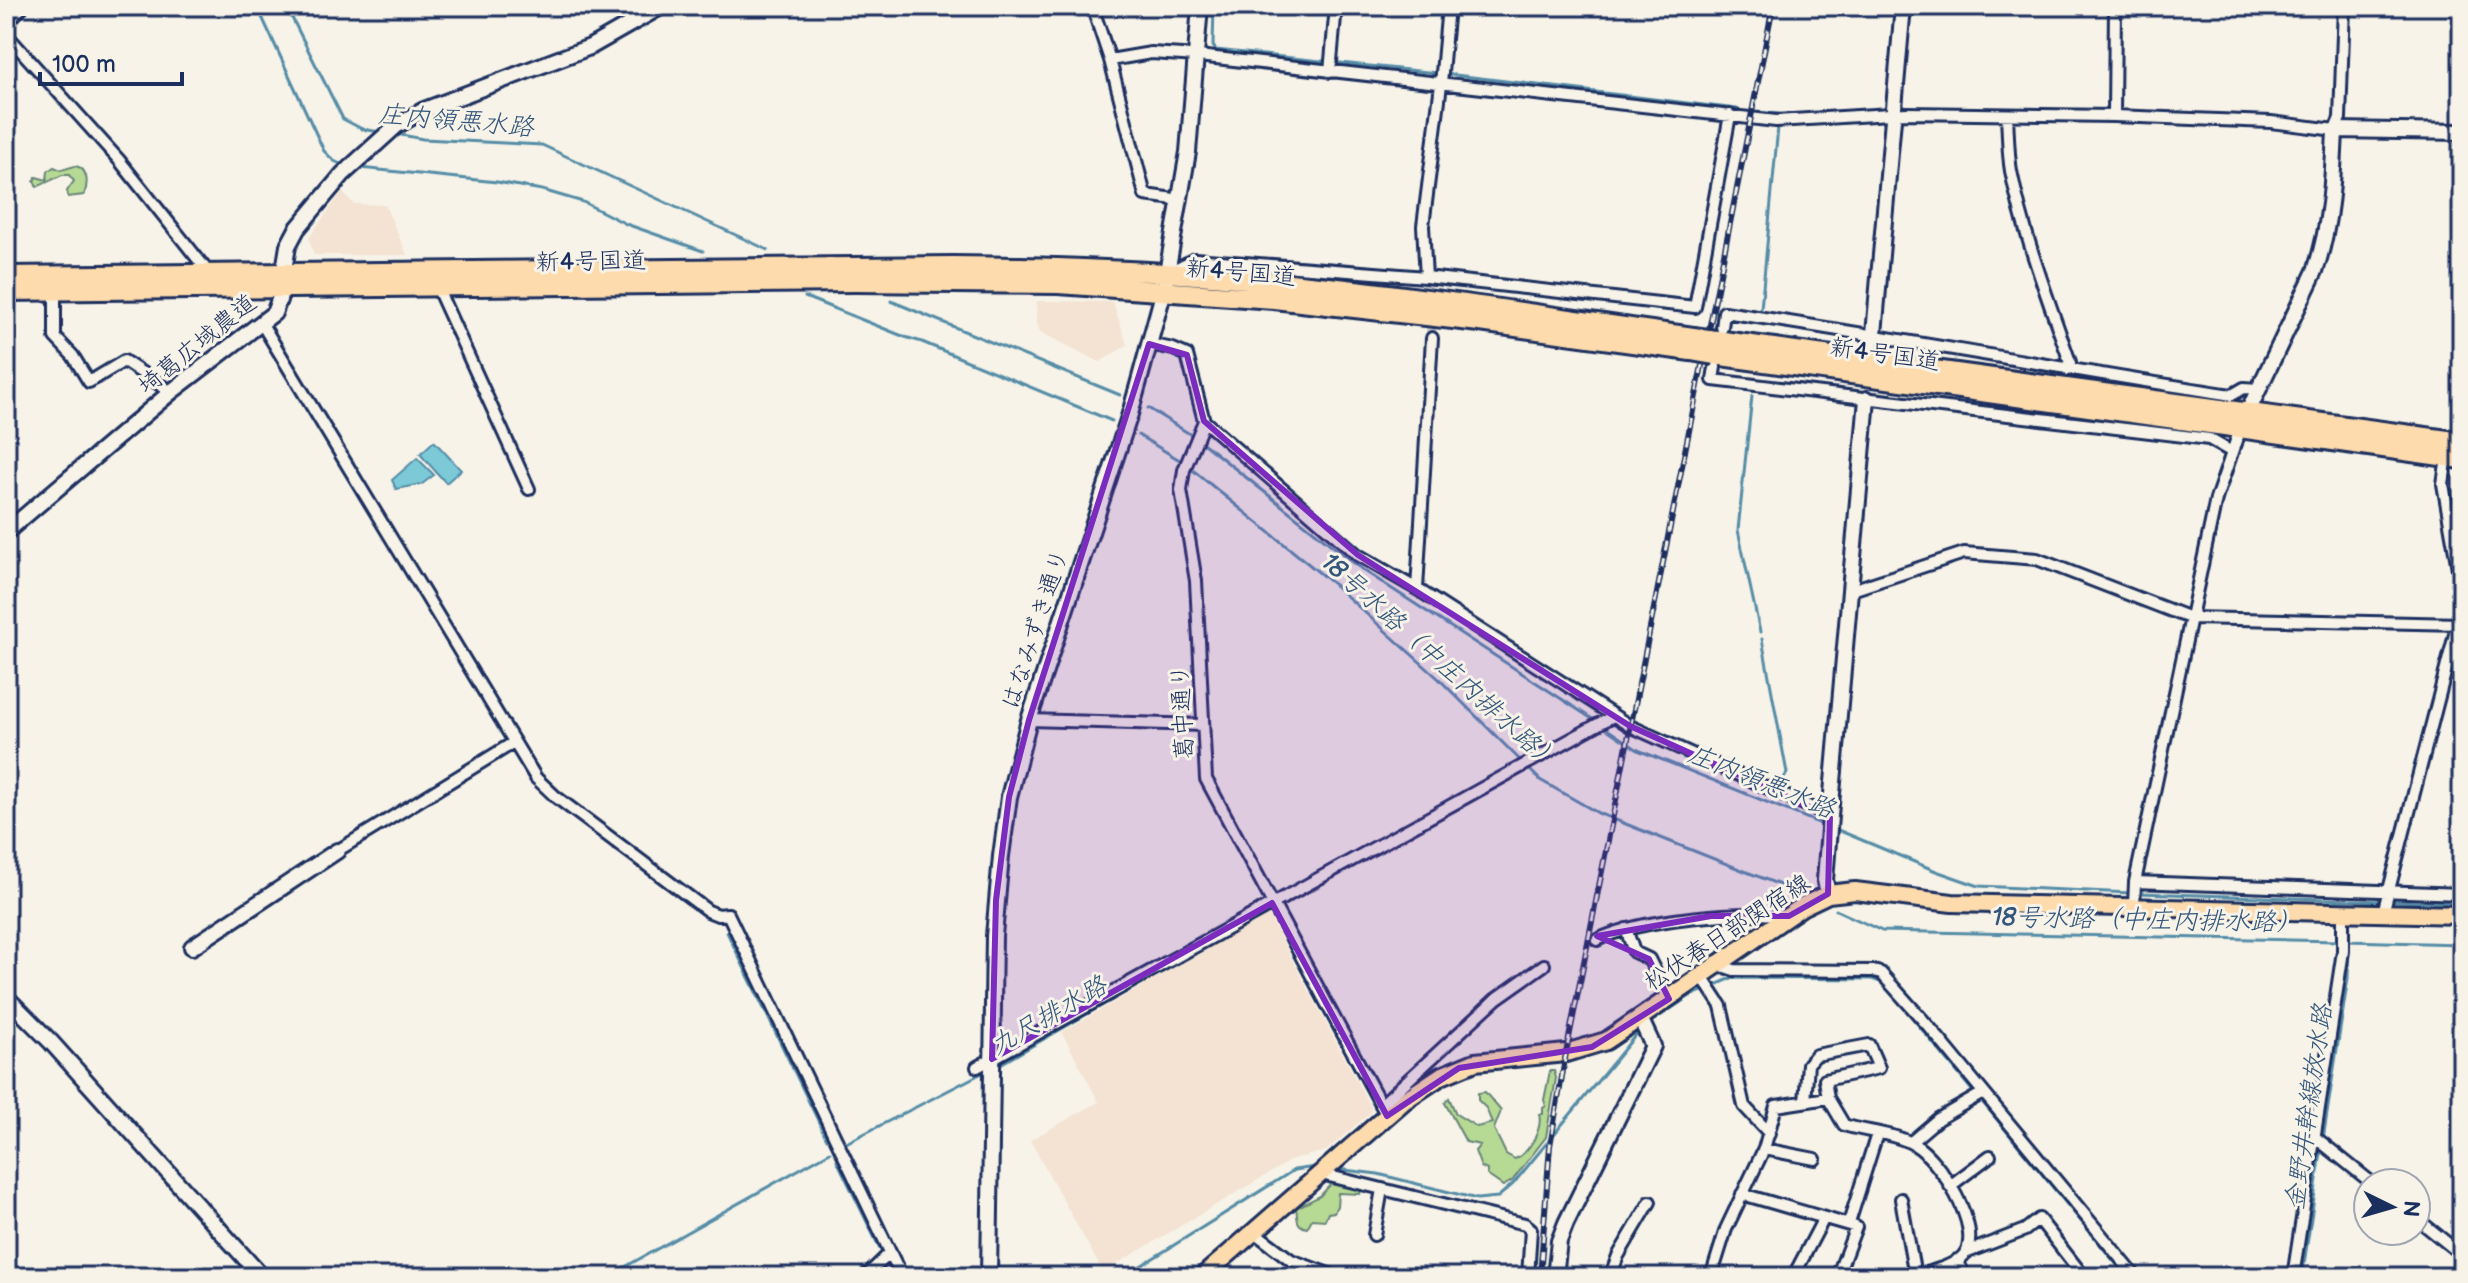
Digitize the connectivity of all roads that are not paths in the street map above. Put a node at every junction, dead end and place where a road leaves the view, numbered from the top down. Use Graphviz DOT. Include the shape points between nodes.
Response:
graph roads {
  1 [pos="23,6"];
  2 [pos="662,6"];
  3 [pos="1092,6"];
  4 [pos="1200,6"];
  5 [pos="1336,6"];
  6 [pos="1448,6"];
  7 [pos="1903,6"];
  8 [pos="2115,6"];
  9 [pos="2344,6"];
  10 [pos="6,24"];
  11 [pos="6,34"];
  12 [pos="1198,56"];
  13 [pos="1110,60"];
  14 [pos="1330,72"];
  15 [pos="1441,84"];
  16 [pos="1894,113"];
  17 [pos="1730,115"];
  18 [pos="2007,115"];
  19 [pos="2114,116"];
  20 [pos="2335,130"];
  21 [pos="2462,132"];
  22 [pos="1181,200"];
  23 [pos="209,273"];
  24 [pos="6,276"];
  25 [pos="1426,277"];
  26 [pos="282,280"];
  27 [pos="1166,281"];
  28 [pos="437,287"];
  29 [pos="6,291"];
  30 [pos="55,291"];
  31 [pos="262,324"];
  32 [pos="1432,338"];
  33 [pos="1874,341"];
  34 [pos="1149,344"];
  35 [pos="1717,347"];
  36 [pos="2068,370"];
  37 [pos="2258,389"];
  38 [pos="171,392"];
  39 [pos="1867,393"];
  40 [pos="2244,420"];
  41 [pos="1204,421"];
  42 [pos="2462,442"];
  43 [pos="2232,452"];
  44 [pos="2454,458"];
  45 [pos="529,489"];
  46 [pos="7,528"];
  47 [pos="1417,589"];
  48 [pos="1854,589"];
  49 [pos="2462,591"];
  50 [pos="2462,598"];
  51 [pos="2190,618"];
  52 [pos="2460,623"];
  53 [pos="1610,718"];
  54 [pos="1029,720"];
  55 [pos="1203,725"];
  56 [pos="513,743"];
  57 [pos="1830,816"];
  58 [pos="337,851"];
  59 [pos="2135,882"];
  60 [pos="2389,892"];
  61 [pos="1828,894"];
  62 [pos="2462,894"];
  63 [pos="1272,903"];
  64 [pos="2134,906"];
  65 [pos="2343,911"];
  66 [pos="2383,913"];
  67 [pos="2462,915"];
  68 [pos="1789,916"];
  69 [pos="1626,929"];
  70 [pos="1597,940"];
  71 [pos="192,947"];
  72 [pos="1544,965"];
  73 [pos="1719,965"];
  74 [pos="1702,977"];
  75 [pos="6,997"];
  76 [pos="1669,999"];
  77 [pos="1640,1018"];
  78 [pos="992,1065"];
  79 [pos="977,1067"];
  80 [pos="1983,1093"];
  81 [pos="1828,1098"];
  82 [pos="1805,1101"];
  83 [pos="1384,1110"];
  84 [pos="1769,1133"];
  85 [pos="1877,1134"];
  86 [pos="2316,1138"];
  87 [pos="1911,1142"];
  88 [pos="1764,1149"];
  89 [pos="1990,1156"];
  90 [pos="1815,1159"];
  91 [pos="2352,1167"];
  92 [pos="1321,1174"];
  93 [pos="1950,1186"];
  94 [pos="1382,1189"];
  95 [pos="1742,1194"];
  96 [pos="1901,1199"];
  97 [pos="1650,1202"];
  98 [pos="1824,1218"];
  99 [pos="1849,1223"];
  100 [pos="2432,1231"];
  101 [pos="1254,1232"];
  102 [pos="1374,1235"];
  103 [pos="890,1253"];
  104 [pos="2462,1255"];
  105 [pos="1961,1257"];
  106 [pos="1914,1276"];
  107 [pos="262,1277"];
  108 [pos="865,1277"];
  109 [pos="902,1277"];
  110 [pos="989,1277"];
  111 [pos="1202,1277"];
  112 [pos="1337,1277"];
  113 [pos="1528,1277"];
  114 [pos="1555,1277"];
  115 [pos="1610,1277"];
  116 [pos="1711,1277"];
  117 [pos="1793,1277"];
  118 [pos="1837,1277"];
  119 [pos="1965,1277"];
  120 [pos="2084,1277"];
  121 [pos="2136,1277"];
  122 [pos="2293,1277"];
  1 -- 10 [label="street"];
  2 -- 26 [label="street, 埼葛広域農道" via="590,47 424,110 396,126 343,174 297,229"];
  3 -- 13 [label="street"];
  4 -- 12 [label="street, はなみずき通り"];
  5 -- 14 [label="street"];
  6 -- 15 [label="street"];
  7 -- 16 [label="street"];
  8 -- 19 [label="street"];
  9 -- 20 [label="street" via="2340,118"];
  11 -- 23 [label="street" via="119,160"];
  12 -- 13 [label="street" via="1151,53"];
  12 -- 14 [label="street"];
  12 -- 22 [label="street, はなみずき通り"];
  13 -- 22 [label="street" via="1143,191 1149,197"];
  14 -- 15 [label="street"];
  15 -- 17 [label="street"];
  15 -- 25 [label="street" via="1423,226"];
  16 -- 17 [label="street" via="1776,121"];
  16 -- 18 [label="street"];
  16 -- 33 [label="street"];
  17 -- 25 [label="street" via="1695,307"];
  18 -- 19 [label="street"];
  18 -- 36 [label="street" via="2018,201 2070,362"];
  19 -- 20 [label="street"];
  20 -- 21 [label="street"];
  20 -- 37 [label="street" via="2322,252"];
  22 -- 27 [label="street, はなみずき通り"];
  23 -- 24 [label="highway, 新4号国道"];
  23 -- 26 [label="highway, 新4号国道"];
  25 -- 27 [label="street" via="1195,259"];
  26 -- 27 [label="highway, 新4号国道" via="968,266"];
  26 -- 28 [label="highway, 新4号国道"];
  26 -- 30 [label="highway, 新4号国道"];
  26 -- 31 [label="street, 埼葛広域農道" via="274,313"];
  27 -- 28 [label="highway, 新4号国道"];
  27 -- 34 [label="street, はなみずき通り"];
  27 -- 35 [label="highway, 新4号国道, bridge" via="1321,286"];
  28 -- 45 [label="street"];
  29 -- 30 [label="highway, 新4号国道"];
  30 -- 38 [label="street" via="55,337 89,382 124,361"];
  31 -- 38 [label="street, 埼葛広域農道"];
  31 -- 56 [label="street"];
  32 -- 47 [label="street"];
  33 -- 35 [label="street" via="1724,312"];
  33 -- 36 [label="street"];
  34 -- 41 [label="street" via="1187,355"];
  34 -- 54 [label="street, はなみずき通り"];
  35 -- 39 [label="street" via="1713,380"];
  35 -- 40 [label="highway, 新4号国道"];
  36 -- 37 [label="street" via="2232,395 2244,388"];
  37 -- 40 [label="street"];
  38 -- 46 [label="street, 埼葛広域農道"];
  39 -- 43 [label="street" via="2209,439"];
  39 -- 48 [label="street"];
  40 -- 42 [label="highway, 新4号国道"];
  40 -- 43 [label="street"];
  40 -- 44 [label="highway, 新4号国道"];
  41 -- 47 [label="street" via="1358,555"];
  41 -- 55 [label="street, 葛中通り" via="1181,490 1196,581"];
  43 -- 51 [label="street"];
  44 -- 49 [label="street" via="2443,484"];
  47 -- 53 [label="street"];
  48 -- 51 [label="street" via="1980,552 2037,559"];
  48 -- 57 [label="street"];
  50 -- 52 [label="street"];
  51 -- 52 [label="street"];
  51 -- 59 [label="street"];
  52 -- 60 [label="street"];
  53 -- 57 [label="street"];
  53 -- 63 [label="street"];
  54 -- 55 [label="street"];
  54 -- 78 [label="street, はなみずき通り" via="1009,797 999,870"];
  55 -- 63 [label="street, 葛中通り" via="1206,779"];
  56 -- 58 [label="street"];
  56 -- 103 [label="street" via="556,797 708,911 728,914"];
  57 -- 61 [label="street"];
  58 -- 71 [label="street"];
  59 -- 60 [label="street"];
  59 -- 64 [label="street"];
  60 -- 62 [label="street"];
  60 -- 66 [label="street"];
  61 -- 64 [label="main road, 松伏春日部関宿線" via="1855,891 1952,903"];
  61 -- 68 [label="main road, 松伏春日部関宿線"];
  63 -- 78 [label="street"];
  63 -- 83 [label="street, 葛中通り"];
  64 -- 65 [label="main road, 松伏春日部関宿線"];
  65 -- 66 [label="main road, 松伏春日部関宿線"];
  65 -- 86 [label="street" via="2343,951"];
  66 -- 67 [label="main road, 松伏春日部関宿線"];
  68 -- 69 [label="street" via="1711,916"];
  68 -- 73 [label="main road, 松伏春日部関宿線"];
  69 -- 70 [label="street"];
  69 -- 76 [label="street" via="1634,952 1649,959"];
  72 -- 83 [label="street" via="1496,999"];
  73 -- 74 [label="main road, 松伏春日部関宿線"];
  73 -- 80 [label="street" via="1734,970 1881,973"];
  74 -- 76 [label="main road, 松伏春日部関宿線"];
  74 -- 84 [label="street" via="1721,1006 1744,1106"];
  75 -- 107 [label="street"];
  76 -- 77 [label="main road, 松伏春日部関宿線"];
  77 -- 83 [label="main road, 松伏春日部関宿線" via="1592,1047 1459,1068"];
  77 -- 114 [label="street" via="1653,1043 1650,1056 1566,1223"];
  78 -- 79 [label="street"];
  78 -- 110 [label="street, はなみずき通り"];
  80 -- 87 [label="street"];
  80 -- 121 [label="street"];
  81 -- 82 [label="street"];
  81 -- 82 [label="street" via="1825,1080 1879,1068 1869,1045 1816,1055 1808,1064"];
  81 -- 85 [label="street" via="1844,1125"];
  82 -- 84 [label="street" via="1776,1106"];
  83 -- 92 [label="main road, 松伏春日部関宿線"];
  84 -- 88 [label="street"];
  85 -- 87 [label="street"];
  85 -- 99 [label="street"];
  86 -- 91 [label="street"];
  86 -- 122 [label="street"];
  87 -- 93 [label="street" via="1925,1151"];
  88 -- 90 [label="street"];
  88 -- 95 [label="street"];
  89 -- 93 [label="street"];
  92 -- 94 [label="street"];
  92 -- 101 [label="main road, 松伏春日部関宿線"];
  93 -- 105 [label="street" via="1965,1213 1969,1235"];
  94 -- 102 [label="street"];
  94 -- 113 [label="street" via="1525,1224 1531,1229"];
  95 -- 98 [label="street"];
  95 -- 116 [label="street"];
  96 -- 106 [label="street"];
  97 -- 115 [label="street"];
  98 -- 99 [label="street"];
  98 -- 117 [label="street"];
  99 -- 118 [label="street" via="1856,1227"];
  100 -- 104 [label="street"];
  101 -- 111 [label="main road, 松伏春日部関宿線"];
  101 -- 112 [label="street" via="1291,1260"];
  103 -- 108 [label="street"];
  103 -- 109 [label="street"];
  105 -- 106 [label="street"];
  105 -- 119 [label="street"];
  105 -- 120 [label="street" via="2039,1219"];
}
